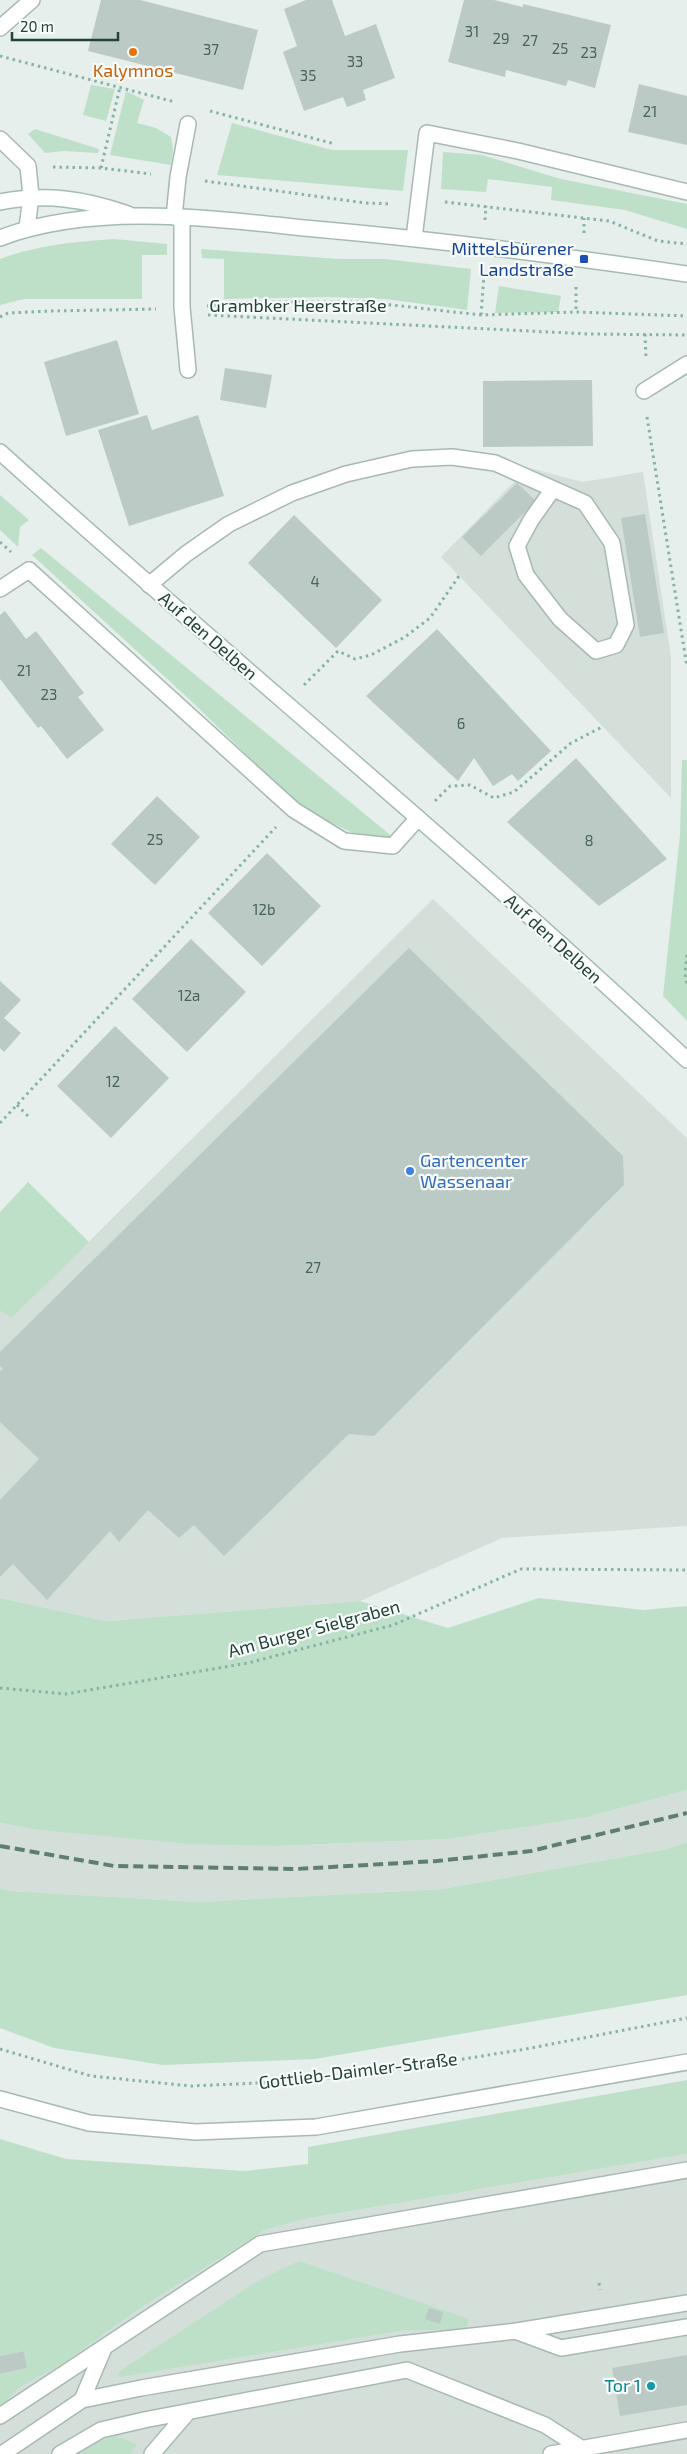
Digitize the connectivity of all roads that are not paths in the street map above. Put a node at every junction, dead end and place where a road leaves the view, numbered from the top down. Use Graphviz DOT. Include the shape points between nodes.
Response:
graph roads {
  1 [pos="32,0"];
  2 [pos="0,28"];
  3 [pos="188,124"];
  4 [pos="0,139"];
  5 [pos="687,192"];
  6 [pos="32,196"];
  7 [pos="0,202"];
  8 [pos="132,215"];
  9 [pos="178,218"];
  10 [pos="27,228"];
  11 [pos="0,238"];
  12 [pos="414,238"];
  13 [pos="687,274"];
  14 [pos="687,364"];
  15 [pos="188,370"];
  16 [pos="644,391"];
  17 [pos="0,452"];
  18 [pos="554,488"];
  19 [pos="149,585"];
  20 [pos="0,589"];
  21 [pos="418,818"];
  22 [pos="687,1060"];
  23 [pos="687,2062"];
  24 [pos="0,2099"];
  25 [pos="687,2170"];
  26 [pos="687,2303"];
  27 [pos="687,2327"];
  28 [pos="516,2331"];
  29 [pos="104,2348"];
  30 [pos="82,2400"];
  31 [pos="188,2412"];
  32 [pos="0,2416"];
  33 [pos="687,2430"];
  34 [pos="581,2448"];
  35 [pos="2,2454"];
  36 [pos="60,2454"];
  37 [pos="152,2454"];
  38 [pos="551,2454"];
  1 -- 2 [label="street"];
  3 -- 9 [label="street" via="178,177"];
  4 -- 6 [label="street" via="28,166"];
  5 -- 12 [label="street" via="518,151 427,133"];
  6 -- 7 [label="street"];
  6 -- 8 [label="street" via="93,202"];
  6 -- 10 [label="street"];
  8 -- 9 [label="street"];
  8 -- 10 [label="street"];
  9 -- 12 [label="street"];
  9 -- 15 [label="street"];
  10 -- 11 [label="street"];
  12 -- 13 [label="street"];
  14 -- 16 [label="street"];
  17 -- 19 [label="street, Auf den Delben"];
  18 -- 18 [label="street" via="585,503 612,543 626,624 616,645 596,651 560,619 526,575 517,546 530,520"];
  18 -- 19 [label="street" via="495,463 452,457 412,459 346,474 292,493 229,524"];
  19 -- 21 [label="street, Auf den Delben"];
  20 -- 21 [label="street" via="29,570 294,810 344,842 393,846"];
  21 -- 22 [label="street, Auf den Delben"];
  23 -- 24 [label="street" via="316,2127 196,2132 89,2123"];
  25 -- 29 [label="street" via="260,2244"];
  26 -- 28 [label="street"];
  27 -- 28 [label="street" via="560,2348"];
  28 -- 30 [label="street" via="400,2344"];
  29 -- 30 [label="street"];
  29 -- 32 [label="street"];
  30 -- 35 [label="street"];
  31 -- 34 [label="street" via="407,2370 545,2425"];
  31 -- 36 [label="street" via="101,2430"];
  31 -- 37 [label="street"];
  33 -- 34 [label="street"];
  34 -- 38 [label="street"];
}
